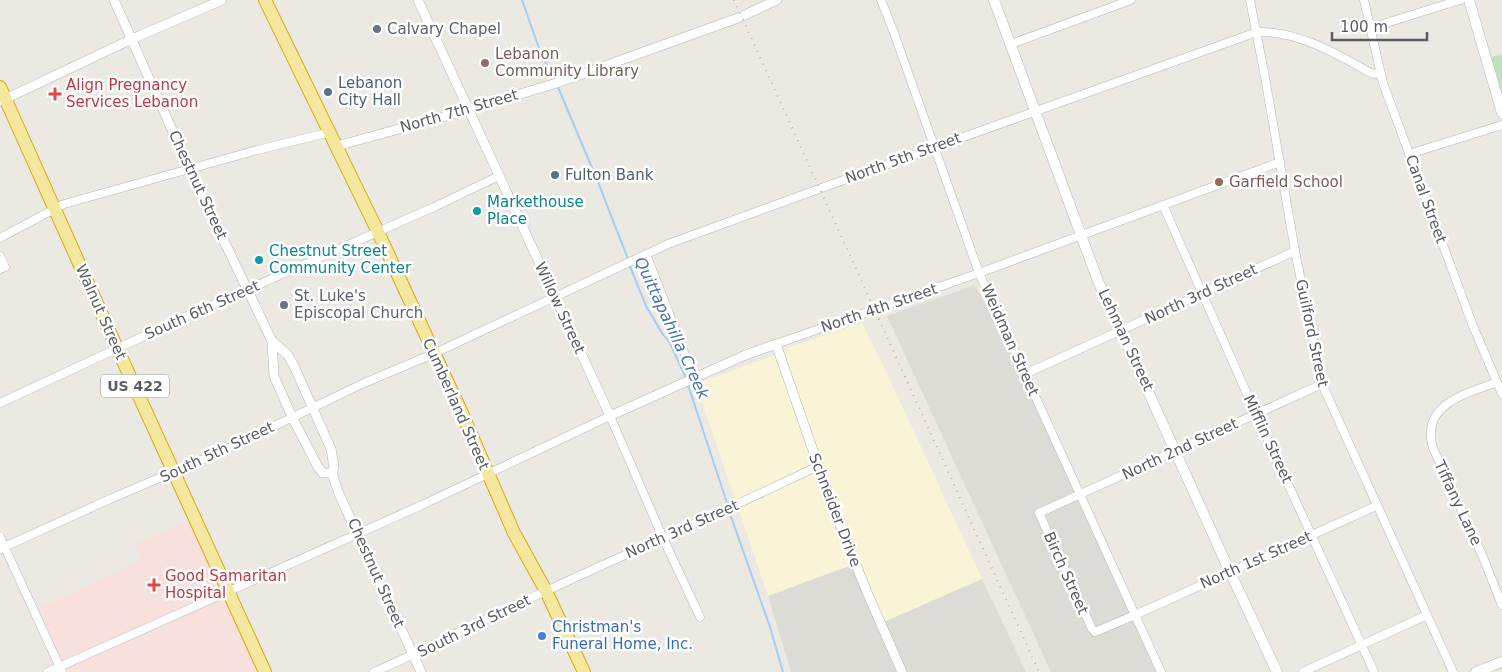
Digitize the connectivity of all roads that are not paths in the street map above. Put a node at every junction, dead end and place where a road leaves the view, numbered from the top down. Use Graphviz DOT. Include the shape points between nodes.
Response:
graph roads {
  1 [pos="114,0"];
  2 [pos="222,0"];
  3 [pos="266,0"];
  4 [pos="418,0"];
  5 [pos="777,0"];
  6 [pos="881,0"];
  7 [pos="994,0"];
  8 [pos="1131,0"];
  9 [pos="1250,0"];
  10 [pos="1364,0"];
  11 [pos="1460,0"];
  12 [pos="1469,0"];
  13 [pos="1370,28"];
  14 [pos="1257,32"];
  15 [pos="132,39"];
  16 [pos="1011,44"];
  17 [pos="1380,73"];
  18 [pos="2,96"];
  19 [pos="468,110"];
  20 [pos="1035,111"];
  21 [pos="1502,112"];
  22 [pos="1502,125"];
  23 [pos="331,132"];
  24 [pos="337,146"];
  25 [pos="935,147"];
  26 [pos="1409,154"];
  27 [pos="1280,162"];
  28 [pos="190,170"];
  29 [pos="499,176"];
  30 [pos="1163,205"];
  31 [pos="54,210"];
  32 [pos="378,232"];
  33 [pos="1080,236"];
  34 [pos="0,238"];
  35 [pos="1295,251"];
  36 [pos="646,254"];
  37 [pos="0,256"];
  38 [pos="3,268"];
  39 [pos="979,273"];
  40 [pos="248,290"];
  41 [pos="1202,293"];
  42 [pos="555,297"];
  43 [pos="1120,330"];
  44 [pos="272,341"];
  45 [pos="776,344"];
  46 [pos="117,348"];
  47 [pos="433,354"];
  48 [pos="1025,374"];
  49 [pos="690,380"];
  50 [pos="1497,382"];
  51 [pos="1322,384"];
  52 [pos="1502,394"];
  53 [pos="0,403"];
  54 [pos="313,408"];
  55 [pos="1256,414"];
  56 [pos="610,416"];
  57 [pos="292,417"];
  58 [pos="1176,451"];
  59 [pos="818,466"];
  60 [pos="174,472"];
  61 [pos="332,473"];
  62 [pos="487,473"];
  63 [pos="1080,495"];
  64 [pos="1376,506"];
  65 [pos="1039,513"];
  66 [pos="358,533"];
  67 [pos="1311,535"];
  68 [pos="0,537"];
  69 [pos="663,538"];
  70 [pos="2,548"];
  71 [pos="1230,572"];
  72 [pos="546,590"];
  73 [pos="228,592"];
  74 [pos="1502,605"];
  75 [pos="1427,614"];
  76 [pos="1135,615"];
  77 [pos="700,617"];
  78 [pos="1094,632"];
  79 [pos="1362,645"];
  80 [pos="413,655"];
  81 [pos="1502,662"];
  82 [pos="60,669"];
  83 [pos="48,672"];
  84 [pos="265,672"];
  85 [pos="374,672"];
  86 [pos="421,672"];
  87 [pos="584,672"];
  88 [pos="902,672"];
  89 [pos="1161,672"];
  90 [pos="1277,672"];
  91 [pos="1303,672"];
  92 [pos="1374,672"];
  93 [pos="1453,672"];
  94 [pos="1476,672"];
  1 -- 15 [label="street, Chestnut Street"];
  2 -- 15 [label="street"];
  3 -- 23 [label="highway, Cumberland Street"];
  4 -- 19 [label="street, Willow Street"];
  5 -- 19 [label="street, North 7th Street" via="738,18 560,82"];
  6 -- 25 [label="street, Weidman Street"];
  7 -- 16 [label="main road, Lehman Street"];
  8 -- 16 [label="street"];
  9 -- 14 [label="street, Guilford Street"];
  10 -- 13 [label="street, Canal Street"];
  11 -- 13 [label="street"];
  12 -- 21 [label="main road"];
  13 -- 17 [label="street, Canal Street"];
  14 -- 17 [label="street, North 5th Street" via="1295,36 1373,74"];
  14 -- 20 [label="street, North 5th Street"];
  14 -- 27 [label="street, Guilford Street"];
  15 -- 18 [label="street"];
  15 -- 28 [label="street, Chestnut Street"];
  16 -- 20 [label="main road, Lehman Street"];
  17 -- 26 [label="street, Canal Street"];
  18 -- 31 [label="highway, Walnut Street / US 422"];
  19 -- 24 [label="street, North 7th Street"];
  19 -- 29 [label="street, Willow Street"];
  20 -- 25 [label="street, North 5th Street"];
  20 -- 33 [label="main road, Lehman Street"];
  22 -- 26 [label="street"];
  23 -- 24 [label="highway, Cumberland Street"];
  23 -- 28 [label="street"];
  24 -- 32 [label="highway, Cumberland Street"];
  25 -- 36 [label="street, North 5th Street"];
  25 -- 39 [label="street, Weidman Street"];
  26 -- 50 [label="street, Canal Street"];
  27 -- 30 [label="street, North 4th Street"];
  27 -- 35 [label="street, Guilford Street"];
  28 -- 31 [label="street" via="64,204"];
  28 -- 40 [label="street, Chestnut Street"];
  29 -- 32 [label="street, South 6th Street"];
  29 -- 42 [label="street, Willow Street"];
  30 -- 33 [label="street, North 4th Street"];
  30 -- 41 [label="street, Mifflin Street"];
  31 -- 34 [label="street"];
  31 -- 46 [label="highway, Walnut Street / US 422"];
  32 -- 40 [label="street, South 6th Street"];
  32 -- 47 [label="highway, Cumberland Street"];
  33 -- 39 [label="street, North 4th Street"];
  33 -- 43 [label="main road, Lehman Street"];
  35 -- 41 [label="street, North 3rd Street"];
  35 -- 51 [label="street, Guilford Street"];
  36 -- 42 [label="street, North 5th Street"];
  36 -- 49 [label="street"];
  37 -- 38 [label="street"];
  39 -- 45 [label="street, North 4th Street"];
  39 -- 48 [label="street, Weidman Street"];
  40 -- 44 [label="street, Chestnut Street"];
  40 -- 46 [label="street, South 6th Street"];
  41 -- 43 [label="street, North 3rd Street"];
  41 -- 55 [label="street, Mifflin Street"];
  42 -- 47 [label="street, North 5th Street"];
  42 -- 56 [label="street, Willow Street"];
  43 -- 48 [label="street, North 3rd Street"];
  43 -- 58 [label="main road, Lehman Street"];
  44 -- 54 [label="street, Chestnut Street" via="288,355"];
  44 -- 57 [label="street, Chestnut Street" via="274,376"];
  45 -- 49 [label="street, North 4th Street"];
  45 -- 59 [label="street, Schneider Drive"];
  46 -- 53 [label="street, South 6th Street"];
  46 -- 60 [label="highway, Walnut Street / US 422"];
  47 -- 54 [label="street, South 5th Street"];
  47 -- 62 [label="highway, Cumberland Street"];
  48 -- 63 [label="street, Weidman Street"];
  49 -- 56 [label="street, North 4th Street"];
  50 -- 52 [label="street, Canal Street"];
  50 -- 74 [label="street, Tiffany Lane" via="1447,402 1436,415 1430,436"];
  51 -- 55 [label="street, North 2nd Street"];
  51 -- 64 [label="street, Guilford Street"];
  54 -- 57 [label="street, South 5th Street"];
  54 -- 61 [label="street, Chestnut Street" via="331,449"];
  55 -- 58 [label="street, North 2nd Street"];
  55 -- 67 [label="street, Mifflin Street"];
  56 -- 62 [label="street, North 4th Street"];
  56 -- 69 [label="street, Willow Street"];
  57 -- 60 [label="street, South 5th Street"];
  57 -- 61 [label="street, Chestnut Street" via="318,467 324,473"];
  58 -- 63 [label="street, North 2nd Street"];
  58 -- 71 [label="main road, Lehman Street"];
  59 -- 69 [label="street, North 3rd Street"];
  59 -- 88 [label="street, Schneider Drive" via="851,554"];
  60 -- 70 [label="street, South 5th Street"];
  60 -- 73 [label="highway, Walnut Street / US 422"];
  61 -- 66 [label="street, Chestnut Street"];
  62 -- 66 [label="street, North 4th Street"];
  62 -- 72 [label="highway, Cumberland Street" via="514,533"];
  63 -- 65 [label="street, North 2nd Street"];
  63 -- 76 [label="street, Weidman Street"];
  64 -- 67 [label="street, North 1st Street"];
  64 -- 75 [label="street, Guilford Street"];
  65 -- 78 [label="street, Birch Street"];
  66 -- 73 [label="street, North 4th Street"];
  66 -- 80 [label="street, Chestnut Street"];
  67 -- 71 [label="street, North 1st Street"];
  67 -- 79 [label="street, Mifflin Street"];
  68 -- 70 [label="street"];
  69 -- 72 [label="street, North 3rd Street"];
  69 -- 77 [label="street, Willow Street"];
  70 -- 82 [label="street"];
  71 -- 76 [label="street, North 1st Street"];
  71 -- 90 [label="main road, Lehman Street"];
  72 -- 80 [label="street, South 3rd Street"];
  72 -- 87 [label="highway, Cumberland Street"];
  73 -- 82 [label="street, North 4th Street"];
  73 -- 84 [label="highway, Walnut Street / US 422"];
  75 -- 79 [label="street"];
  75 -- 93 [label="street, Guilford Street"];
  76 -- 78 [label="street, North 1st Street"];
  76 -- 89 [label="street, Weidman Street"];
  79 -- 91 [label="street"];
  79 -- 92 [label="street, Mifflin Street"];
  80 -- 85 [label="street, South 3rd Street"];
  80 -- 86 [label="street, Chestnut Street"];
  81 -- 94 [label="main road"];
  82 -- 83 [label="street, North 4th Street"];
}
